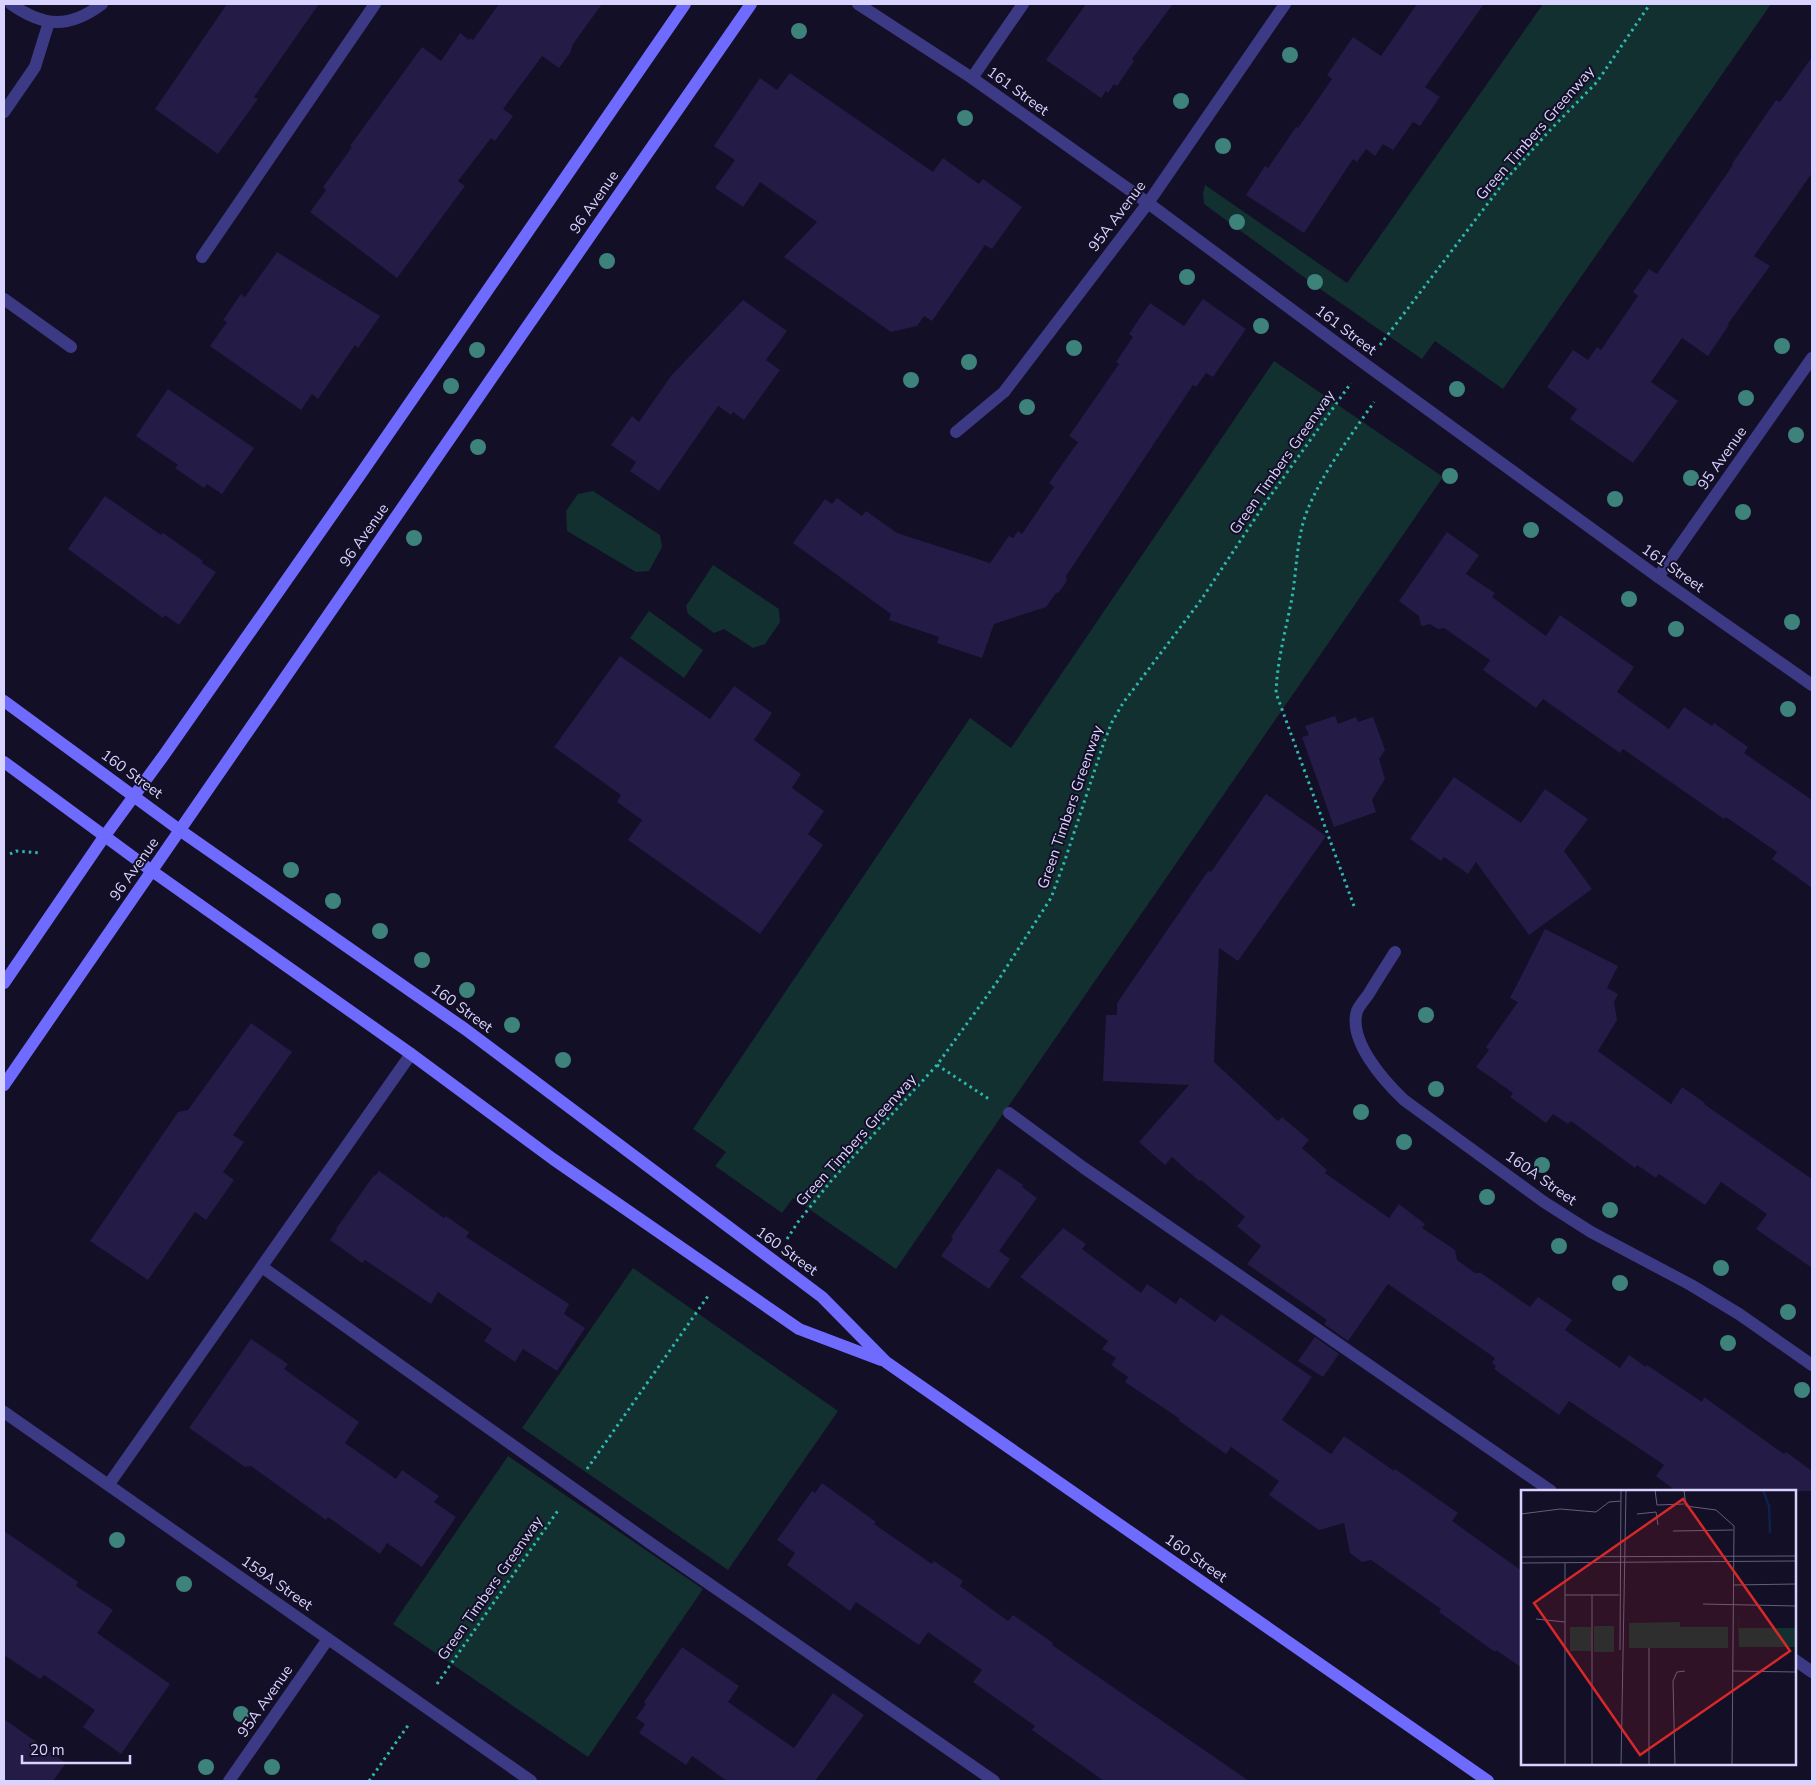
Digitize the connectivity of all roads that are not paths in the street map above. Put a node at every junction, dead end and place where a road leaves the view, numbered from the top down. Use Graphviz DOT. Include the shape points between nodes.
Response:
graph roads {
  1 [pos="11,4"];
  2 [pos="102,4"];
  3 [pos="375,4"];
  4 [pos="685,4"];
  5 [pos="751,4"];
  6 [pos="858,4"];
  7 [pos="1023,4"];
  8 [pos="1285,4"];
  9 [pos="49,22"];
  10 [pos="972,78"];
  11 [pos="4,112"];
  12 [pos="1148,203"];
  13 [pos="202,257"];
  14 [pos="4,299"];
  15 [pos="72,347"];
  16 [pos="1812,358"];
  17 [pos="956,432"];
  18 [pos="1658,577"];
  19 [pos="1812,685"];
  20 [pos="4,701"];
  21 [pos="4,762"];
  22 [pos="134,796"];
  23 [pos="181,831"];
  24 [pos="104,837"];
  25 [pos="152,872"];
  26 [pos="1395,952"];
  27 [pos="4,983"];
  28 [pos="411,1054"];
  29 [pos="4,1085"];
  30 [pos="1009,1113"];
  31 [pos="262,1267"];
  32 [pos="886,1362"];
  33 [pos="1812,1365"];
  34 [pos="4,1412"];
  35 [pos="109,1484"];
  36 [pos="1550,1490"];
  37 [pos="328,1639"];
  38 [pos="1796,1661"];
  39 [pos="1812,1672"];
  40 [pos="229,1781"];
  41 [pos="531,1781"];
  42 [pos="994,1781"];
  43 [pos="1488,1781"];
  1 -- 9 [label="street"];
  2 -- 9 [label="street" via="78,18"];
  3 -- 13 [label="street"];
  4 -- 22 [label="main road"];
  5 -- 23 [label="main road, 96 Avenue"];
  6 -- 10 [label="street, 161 Street"];
  7 -- 10 [label="street"];
  8 -- 12 [label="street, 95A Avenue"];
  9 -- 11 [label="street" via="35,67"];
  10 -- 12 [label="street, 161 Street"];
  12 -- 17 [label="street, 95A Avenue" via="1004,392"];
  12 -- 18 [label="street, 161 Street"];
  14 -- 15 [label="street"];
  16 -- 18 [label="street, 95 Avenue"];
  18 -- 19 [label="street, 161 Street"];
  20 -- 22 [label="main road, 160 Street"];
  21 -- 24 [label="main road, 160 Street"];
  22 -- 23 [label="main road, 160 Street"];
  22 -- 24 [label="main road"];
  23 -- 25 [label="main road, 96 Avenue"];
  23 -- 32 [label="main road, 160 Street" via="465,1029 822,1297"];
  24 -- 25 [label="main road, 160 Street"];
  24 -- 27 [label="main road"];
  25 -- 28 [label="main road, 160 Street"];
  25 -- 29 [label="main road, 96 Avenue"];
  26 -- 33 [label="street, 160A Street" via="1358,1010 1356,1025 1359,1040 1381,1076 1404,1100 1583,1227 1691,1285"];
  28 -- 31 [label="street"];
  28 -- 32 [label="main road, 160 Street" via="553,1159 799,1329"];
  30 -- 36 [label="street" via="1092,1174"];
  31 -- 35 [label="street"];
  31 -- 42 [label="street" via="653,1545"];
  32 -- 43 [label="main road, 160 Street"];
  34 -- 35 [label="street, 159A Street"];
  35 -- 37 [label="street, 159A Street"];
  37 -- 40 [label="street, 95A Avenue"];
  37 -- 41 [label="street, 159A Street"];
  38 -- 39 [label="street"];
}
